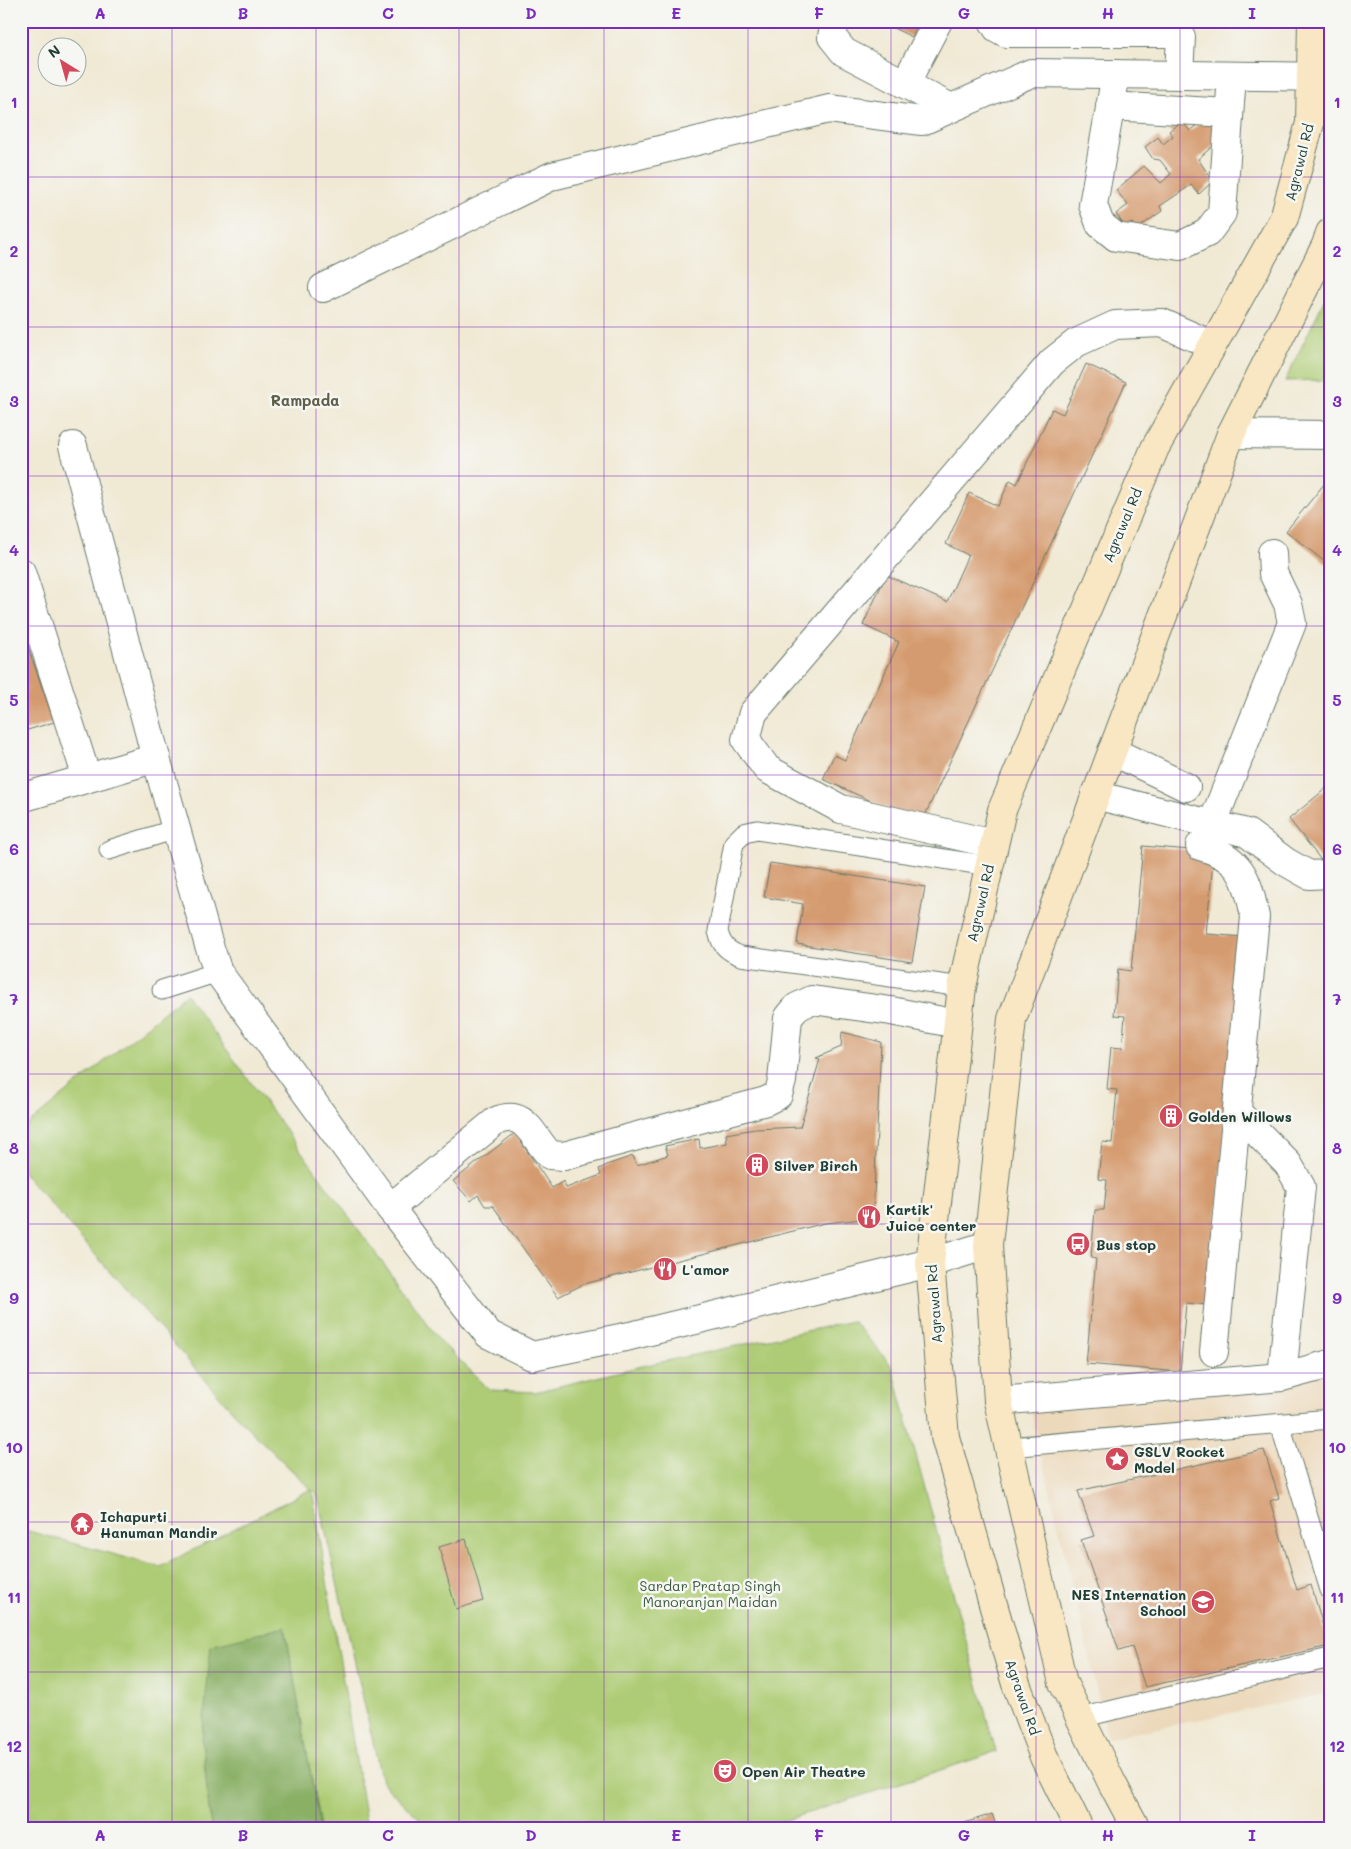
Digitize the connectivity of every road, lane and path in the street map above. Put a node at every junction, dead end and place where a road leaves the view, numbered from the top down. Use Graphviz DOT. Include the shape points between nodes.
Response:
graph roads {
  1 [pos="834,21"];
  2 [pos="938,21"];
  3 [pos="993,21"];
  4 [pos="1312,21"];
  5 [pos="1116,74"];
  6 [pos="1179,75"];
  7 [pos="1232,76"];
  8 [pos="1321,77"];
  9 [pos="905,84"];
  10 [pos="1110,106"];
  11 [pos="951,108"];
  12 [pos="1230,113"];
  13 [pos="1330,233"];
  14 [pos="323,288"];
  15 [pos="1212,345"];
  16 [pos="1231,434"];
  17 [pos="1330,435"];
  18 [pos="73,446"];
  19 [pos="1272,553"];
  20 [pos="21,572"];
  21 [pos="1112,751"];
  22 [pos="156,758"];
  23 [pos="87,778"];
  24 [pos="1186,787"];
  25 [pos="1096,795"];
  26 [pos="21,798"];
  27 [pos="176,829"];
  28 [pos="1203,830"];
  29 [pos="109,850"];
  30 [pos="991,855"];
  31 [pos="1330,874"];
  32 [pos="218,972"];
  33 [pos="962,987"];
  34 [pos="162,990"];
  35 [pos="957,1024"];
  36 [pos="1237,1112"];
  37 [pos="390,1208"];
  38 [pos="988,1246"];
  39 [pos="930,1262"];
  40 [pos="1214,1352"];
  41 [pos="1330,1364"];
  42 [pos="1282,1376"];
  43 [pos="998,1401"];
  44 [pos="1330,1419"];
  45 [pos="1280,1424"];
  46 [pos="1009,1447"];
  47 [pos="1330,1590"];
  48 [pos="1330,1658"];
  49 [pos="1080,1718"];
  50 [pos="1079,1828"];
  51 [pos="1136,1828"];
  1 -- 9 [label="street" via="832,37 844,52"];
  2 -- 9 [label="street"];
  3 -- 6 [label="street" via="1006,33 1177,33 1181,38"];
  4 -- 8 [label="street, Agrawal Rd"];
  5 -- 6 [label="street"];
  5 -- 10 [label="street"];
  5 -- 11 [label="street" via="1031,73"];
  6 -- 7 [label="street"];
  7 -- 8 [label="street"];
  7 -- 12 [label="street"];
  8 -- 15 [label="street, Agrawal Rd" via="1284,218"];
  9 -- 11 [label="street"];
  10 -- 12 [label="street"];
  10 -- 12 [label="street" via="1093,205 1100,224 1116,236 1180,246 1207,233 1222,213"];
  11 -- 14 [label="street" via="922,121 829,109 552,176"];
  13 -- 16 [label="street"];
  15 -- 30 [label="street, Agrawal Rd" via="1155,448 1002,810"];
  15 -- 30 [label="street" via="1162,323 1115,325 1076,343 1052,362 753,713 746,740 767,769 840,809"];
  16 -- 17 [label="street"];
  16 -- 21 [label="street"];
  18 -- 22 [label="street"];
  19 -- 28 [label="street" via="1273,573 1288,604 1292,623"];
  20 -- 23 [label="street"];
  21 -- 24 [label="street"];
  21 -- 25 [label="street"];
  22 -- 23 [label="street"];
  22 -- 27 [label="street"];
  23 -- 26 [label="street"];
  25 -- 28 [label="street"];
  25 -- 38 [label="street" via="1012,1019"];
  27 -- 29 [label="lane"];
  27 -- 32 [label="street"];
  28 -- 31 [label="street" via="1247,834 1310,875"];
  28 -- 36 [label="street" via="1248,884 1255,918"];
  30 -- 33 [label="street, Agrawal Rd"];
  30 -- 33 [label="lane" via="757,830 744,833 734,843 718,931 721,943 729,952"];
  32 -- 34 [label="lane"];
  32 -- 37 [label="street"];
  33 -- 35 [label="street, Agrawal Rd"];
  35 -- 37 [label="street" via="812,1000 797,1007 788,1018 782,1081 778,1095 766,1101 564,1156 550,1155 520,1118 509,1115 496,1121"];
  35 -- 39 [label="street, Agrawal Rd"];
  36 -- 40 [label="street"];
  36 -- 42 [label="street" via="1288,1164 1300,1187"];
  37 -- 39 [label="street" via="488,1334 532,1356 630,1336"];
  38 -- 39 [label="street"];
  38 -- 43 [label="street"];
  39 -- 50 [label="street, Agrawal Rd" via="945,1437 1016,1684 1044,1757"];
  41 -- 42 [label="street"];
  42 -- 43 [label="street"];
  43 -- 46 [label="street"];
  44 -- 45 [label="lane"];
  45 -- 46 [label="lane"];
  45 -- 47 [label="lane"];
  46 -- 49 [label="street" via="1063,1683"];
  48 -- 49 [label="lane"];
  49 -- 51 [label="street"];
}
